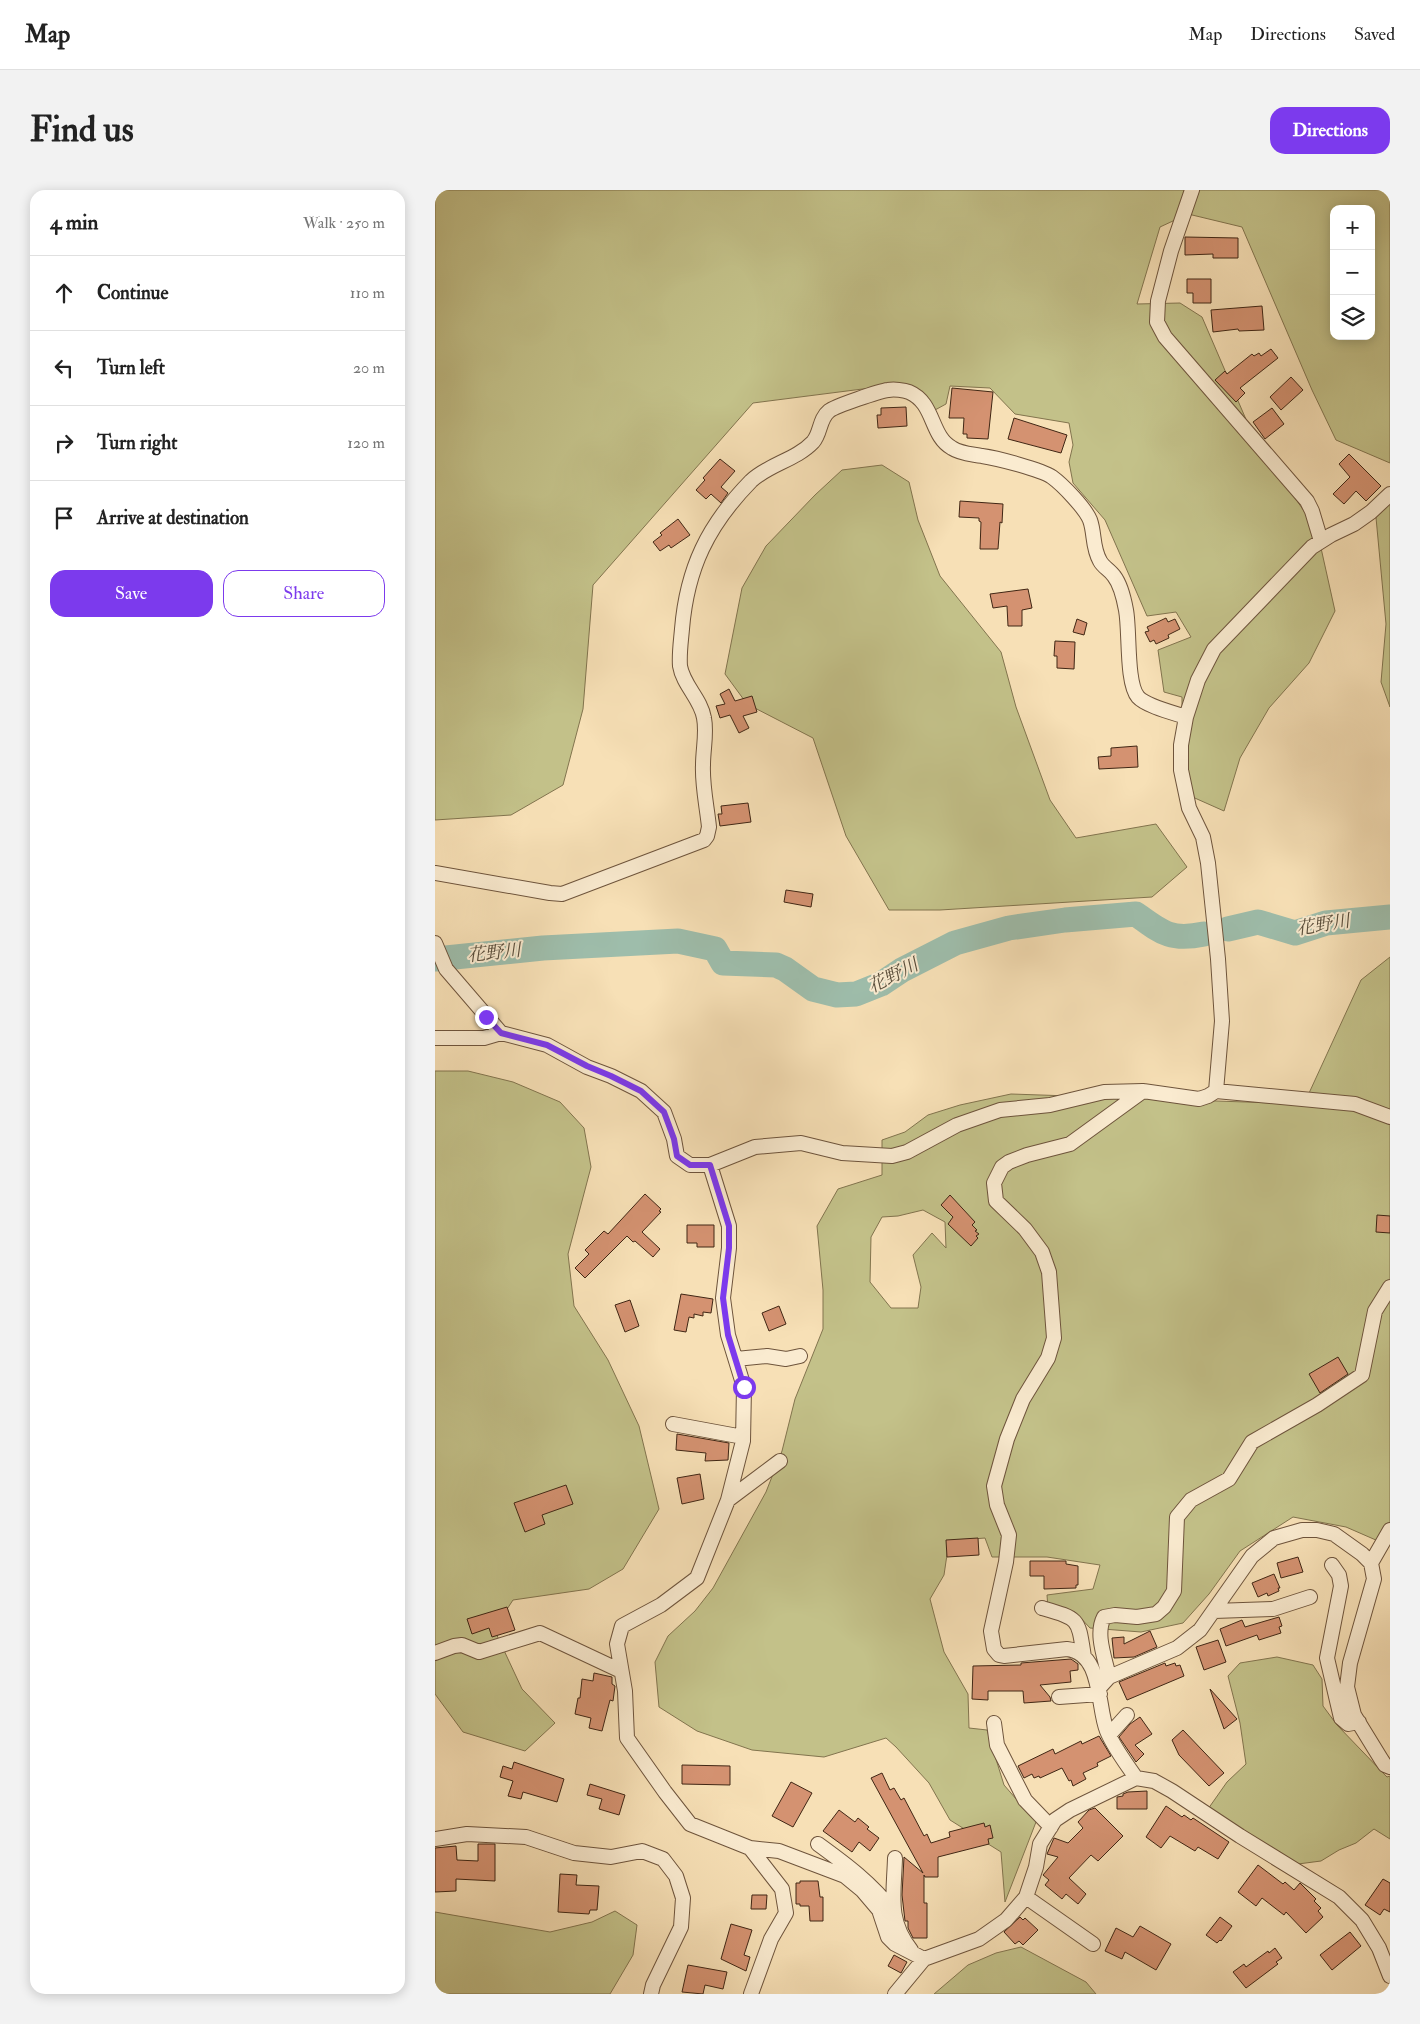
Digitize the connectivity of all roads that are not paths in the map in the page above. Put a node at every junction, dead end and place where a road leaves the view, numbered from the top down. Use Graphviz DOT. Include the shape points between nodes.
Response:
graph roads {
  1 [pos="1192,190"];
  2 [pos="1390,494"];
  3 [pos="1321,541"];
  4 [pos="1186,717"];
  5 [pos="435,873"];
  6 [pos="435,943"];
  7 [pos="501,1033"];
  8 [pos="435,1038"];
  9 [pos="1216,1090"];
  10 [pos="1143,1091"];
  11 [pos="1390,1117"];
  12 [pos="710,1165"];
  13 [pos="1390,1287"];
  14 [pos="800,1356"];
  15 [pos="736,1359"];
  16 [pos="673,1424"];
  17 [pos="743,1437"];
  18 [pos="780,1461"];
  19 [pos="728,1500"];
  20 [pos="1390,1530"];
  21 [pos="1371,1563"];
  22 [pos="1332,1565"];
  23 [pos="1310,1597"];
  24 [pos="1043,1608"];
  25 [pos="1214,1611"];
  26 [pos="435,1653"];
  27 [pos="1084,1657"];
  28 [pos="621,1670"];
  29 [pos="1109,1677"];
  30 [pos="1099,1691"];
  31 [pos="1059,1697"];
  32 [pos="1127,1715"];
  33 [pos="1359,1722"];
  34 [pos="994,1724"];
  35 [pos="1109,1735"];
  36 [pos="1390,1767"];
  37 [pos="1136,1778"];
  38 [pos="1051,1827"];
  39 [pos="435,1838"];
  40 [pos="818,1844"];
  41 [pos="750,1848"];
  42 [pos="895,1858"];
  43 [pos="1026,1897"];
  44 [pos="893,1911"];
  45 [pos="1093,1944"];
  46 [pos="920,1957"];
  47 [pos="1390,1976"];
  48 [pos="651,1994"];
  49 [pos="751,1994"];
  50 [pos="895,1994"];
  1 -- 3 [label="street" via="1157,301 1157,322 1165,337 1307,501"];
  2 -- 3 [label="street" via="1365,516"];
  3 -- 4 [label="street" via="1303,555 1214,649 1198,680"];
  4 -- 5 [label="street" via="1140,700 1132,689 1127,613 1122,593 1115,577 1101,563 1094,547 1090,520 1082,508 1051,476 951,448 941,439 930,411 919,398 907,391 888,390 828,411 815,440 806,449 752,480 705,541 690,578 680,650 680,667 685,682 704,715 703,766 709,827 704,840 562,894"];
  4 -- 9 [label="street" via="1181,770 1189,808 1203,837 1208,862 1218,968 1222,1021"];
  6 -- 7 [label="street" via="446,969"];
  7 -- 8 [label="street" via="483,1038"];
  7 -- 12 [label="street" via="547,1045 641,1091 664,1112 677,1156 690,1165"];
  9 -- 10 [label="street" via="1199,1099"];
  9 -- 11 [label="street" via="1355,1104"];
  10 -- 12 [label="street" via="1105,1092 987,1113 907,1152 892,1156 842,1153 801,1143 755,1147"];
  10 -- 27 [label="street" via="1070,1144 1009,1162 994,1183 996,1201 1043,1252 1049,1272 1054,1338 1048,1358 1020,1407 1007,1439 994,1486 997,1505 1009,1535 991,1631 994,1649 1004,1656 1067,1649 1076,1650"];
  12 -- 15 [label="street" via="729,1226 723,1298 728,1335"];
  13 -- 29 [label="street" via="1375,1311 1362,1375 1317,1406 1252,1442 1229,1479 1191,1500 1177,1517 1174,1591 1164,1607 1156,1614 1105,1617 1100,1625"];
  14 -- 15 [label="street"];
  15 -- 17 [label="street" via="744,1387"];
  16 -- 17 [label="street"];
  17 -- 19 [label="street"];
  18 -- 19 [label="street"];
  19 -- 28 [label="street" via="697,1578 661,1605 622,1626 617,1644"];
  20 -- 21 [label="street"];
  21 -- 25 [label="street" via="1334,1534 1312,1529 1290,1532 1274,1538 1252,1556"];
  21 -- 33 [label="street" via="1374,1579 1349,1663 1347,1687"];
  22 -- 33 [label="street" via="1339,1574 1341,1586 1327,1658 1341,1718 1348,1724"];
  23 -- 25 [label="street" via="1273,1609"];
  24 -- 27 [label="street" via="1076,1621"];
  25 -- 29 [label="street" via="1200,1630 1177,1648"];
  26 -- 28 [label="street" via="462,1645 479,1652 540,1634"];
  27 -- 30 [label="street"];
  28 -- 41 [label="street" via="627,1738 665,1792 690,1824"];
  29 -- 30 [label="street"];
  30 -- 31 [label="street"];
  30 -- 35 [label="street"];
  32 -- 35 [label="street"];
  33 -- 36 [label="street" via="1381,1759"];
  34 -- 38 [label="street" via="997,1745 1025,1800"];
  35 -- 37 [label="street"];
  37 -- 38 [label="street" via="1070,1810 1055,1820"];
  37 -- 47 [label="street" via="1153,1781 1172,1791 1339,1897 1362,1920 1379,1948"];
  38 -- 43 [label="street" via="1040,1844"];
  39 -- 48 [label="street" via="467,1834 526,1837 574,1853 611,1857 642,1851 663,1859 676,1876 683,1898 681,1928"];
  40 -- 44 [label="street" via="856,1871"];
  41 -- 46 [label="street" via="779,1851 845,1876 879,1910 888,1937"];
  41 -- 49 [label="street" via="782,1889 786,1914 771,1939"];
  42 -- 44 [label="street"];
  43 -- 45 [label="street"];
  43 -- 46 [label="street" via="1006,1920 979,1939"];
  44 -- 46 [label="street" via="901,1937"];
  46 -- 50 [label="street"];
}
